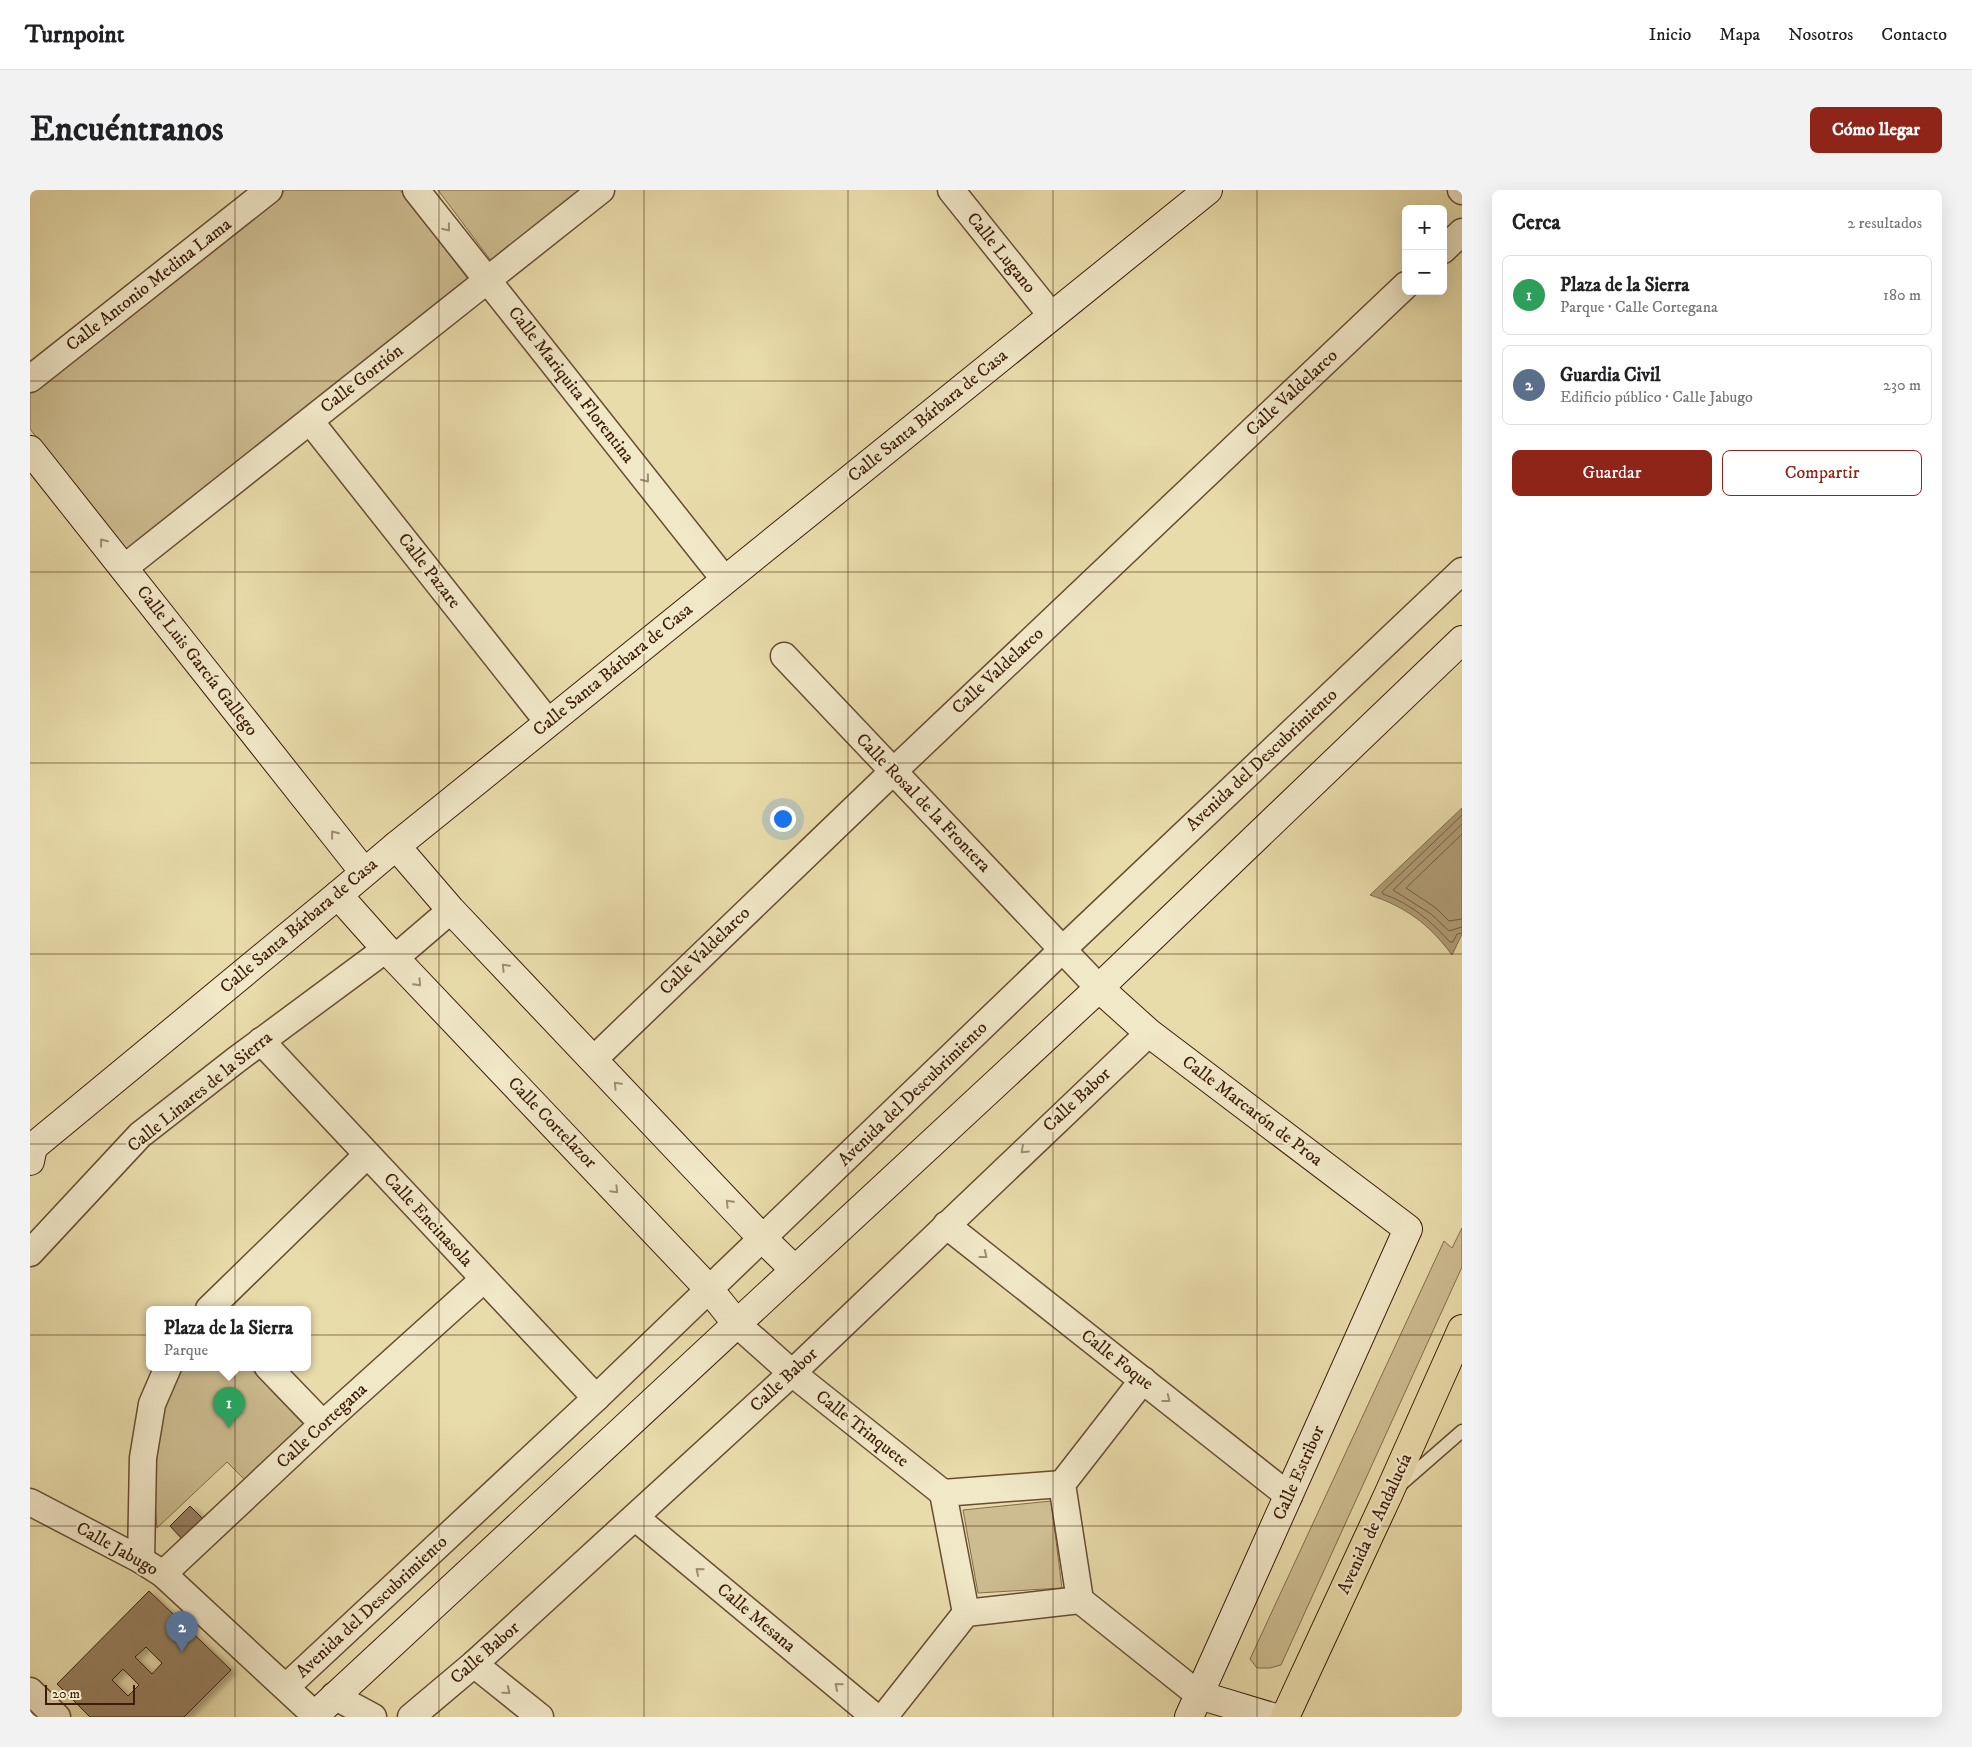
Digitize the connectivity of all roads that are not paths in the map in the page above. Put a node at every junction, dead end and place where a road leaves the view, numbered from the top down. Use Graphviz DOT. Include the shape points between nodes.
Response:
graph roads {
  1 [pos="269,190"];
  2 [pos="416,190"];
  3 [pos="601,190"];
  4 [pos="951,190"];
  5 [pos="1208,190"];
  6 [pos="1462,232"];
  7 [pos="1447,246"];
  8 [pos="488,280"];
  9 [pos="1402,289"];
  10 [pos="1052,316"];
  11 [pos="30,379"];
  12 [pos="310,421"];
  13 [pos="30,450"];
  14 [pos="124,568"];
  15 [pos="1462,571"];
  16 [pos="725,580"];
  17 [pos="1462,640"];
  18 [pos="784,656"];
  19 [pos="548,722"];
  20 [pos="893,771"];
  21 [pos="396,846"];
  22 [pos="364,872"];
  23 [pos="338,896"];
  24 [pos="451,910"];
  25 [pos="1063,949"];
  26 [pos="390,954"];
  27 [pos="1099,988"];
  28 [pos="1149,1033"];
  29 [pos="261,1042"];
  30 [pos="592,1060"];
  31 [pos="31,1153"];
  32 [pos="367,1155"];
  33 [pos="946,1225"];
  34 [pos="1408,1229"];
  35 [pos="762,1238"];
  36 [pos="30,1253"];
  37 [pos="795,1270"];
  38 [pos="484,1279"];
  39 [pos="709,1288"];
  40 [pos="213,1306"];
  41 [pos="737,1324"];
  42 [pos="1462,1329"];
  43 [pos="166,1371"];
  44 [pos="272,1371"];
  45 [pos="792,1373"];
  46 [pos="1143,1380"];
  47 [pos="596,1398"];
  48 [pos="323,1424"];
  49 [pos="1462,1431"];
  50 [pos="1062,1484"];
  51 [pos="943,1493"];
  52 [pos="1388,1495"];
  53 [pos="1289,1496"];
  54 [pos="30,1502"];
  55 [pos="636,1518"];
  56 [pos="141,1560"];
  57 [pos="163,1574"];
  58 [pos="1080,1600"];
  59 [pos="966,1613"];
  60 [pos="474,1664"];
  61 [pos="286,1687"];
  62 [pos="30,1691"];
  63 [pos="1194,1706"];
  64 [pos="321,1710"];
  65 [pos="58,1717"];
  66 [pos="372,1717"];
  67 [pos="411,1717"];
  68 [pos="540,1717"];
  69 [pos="876,1717"];
  70 [pos="884,1717"];
  71 [pos="1272,1717"];
  72 [pos="1286,1717"];
  1 -- 11 [label="street, Calle Antonio Medina Lama"];
  2 -- 8 [label="street, Calle Mariquita Florentina, one-way"];
  3 -- 8 [label="street, Calle Gorrión"];
  4 -- 10 [label="street, Calle Lugano"];
  5 -- 10 [label="street, Calle Santa Bárbara de Casa"];
  6 -- 7 [label="street"];
  8 -- 12 [label="street, Calle Gorrión"];
  8 -- 16 [label="street, Calle Mariquita Florentina, one-way"];
  9 -- 20 [label="street, Calle Valdelarco"];
  10 -- 16 [label="street, Calle Santa Bárbara de Casa"];
  12 -- 14 [label="street, Calle Gorrión"];
  12 -- 19 [label="street, Calle Pazare"];
  14 -- 13 [label="street, Calle Luis García Gallego, one-way"];
  22 -- 14 [label="street, Calle Luis García Gallego, one-way"];
  15 -- 25 [label="street, Avenida del Descubrimiento"];
  16 -- 19 [label="street, Calle Santa Bárbara de Casa"];
  17 -- 27 [label="street"];
  18 -- 20 [label="street, Calle Rosal de la Frontera"];
  19 -- 21 [label="street, Calle Santa Bárbara de Casa"];
  20 -- 25 [label="street, Calle Rosal de la Frontera"];
  20 -- 30 [label="street, Calle Valdelarco"];
  21 -- 22 [label="street, Calle Santa Bárbara de Casa"];
  21 -- 24 [label="street"];
  22 -- 23 [label="street, Calle Santa Bárbara de Casa"];
  23 -- 26 [label="street, Calle Cortelazor"];
  23 -- 31 [label="street, Calle Santa Bárbara de Casa"];
  24 -- 26 [label="street"];
  30 -- 24 [label="street, one-way"];
  25 -- 27 [label="street"];
  25 -- 35 [label="street, Avenida del Descubrimiento"];
  26 -- 29 [label="street, Calle Linares de la Sierra"];
  26 -- 39 [label="street, Calle Cortelazor, one-way"];
  27 -- 28 [label="street, Calle Marcarón de Proa"];
  27 -- 37 [label="street"];
  28 -- 33 [label="street, Calle Babor, one-way"];
  28 -- 34 [label="street, Calle Marcarón de Proa"];
  29 -- 32 [label="street, Calle Encinasola"];
  29 -- 36 [label="street, Calle Linares de la Sierra" via="140,1135"];
  35 -- 30 [label="street, one-way"];
  32 -- 38 [label="street, Calle Encinasola"];
  32 -- 40 [label="street"];
  33 -- 45 [label="street, Calle Babor"];
  33 -- 46 [label="street, Calle Foque, one-way"];
  34 -- 53 [label="street, Calle Estribor"];
  35 -- 37 [label="street"];
  35 -- 39 [label="street, Avenida del Descubrimiento"];
  37 -- 41 [label="street"];
  38 -- 47 [label="street, Calle Encinasola"];
  38 -- 48 [label="street, Calle Cortegana"];
  39 -- 41 [label="street"];
  39 -- 47 [label="street, Avenida del Descubrimiento"];
  41 -- 45 [label="street, Calle Trinquete"];
  41 -- 64 [label="street"];
  42 -- 52 [label="highway, Avenida de Andalucía"];
  43 -- 56 [label="street" via="152,1404 143,1458"];
  44 -- 48 [label="street"];
  45 -- 51 [label="street, Calle Trinquete"];
  45 -- 55 [label="street, Calle Babor"];
  46 -- 50 [label="street"];
  46 -- 53 [label="street, Calle Foque, one-way"];
  47 -- 61 [label="street, Avenida del Descubrimiento"];
  48 -- 57 [label="street, Calle Cortegana"];
  49 -- 52 [label="lane"];
  50 -- 51 [label="street"];
  50 -- 58 [label="street"];
  51 -- 59 [label="street"];
  52 -- 72 [label="highway, Avenida de Andalucía"];
  53 -- 63 [label="street, Calle Estribor"];
  54 -- 56 [label="street, Calle Jabugo"];
  55 -- 60 [label="street, Calle Babor"];
  69 -- 55 [label="street, Calle Mesana, one-way"];
  56 -- 57 [label="street, Calle Jabugo"];
  57 -- 61 [label="street, Calle Jabugo"];
  58 -- 59 [label="street"];
  58 -- 63 [label="street"];
  59 -- 70 [label="street"];
  60 -- 67 [label="street, Calle Babor"];
  60 -- 68 [label="street, one-way"];
  61 -- 64 [label="street, Avenida del Descubrimiento"];
  62 -- 65 [label="street"];
  63 -- 71 [label="street"];
  64 -- 66 [label="street"];
}
